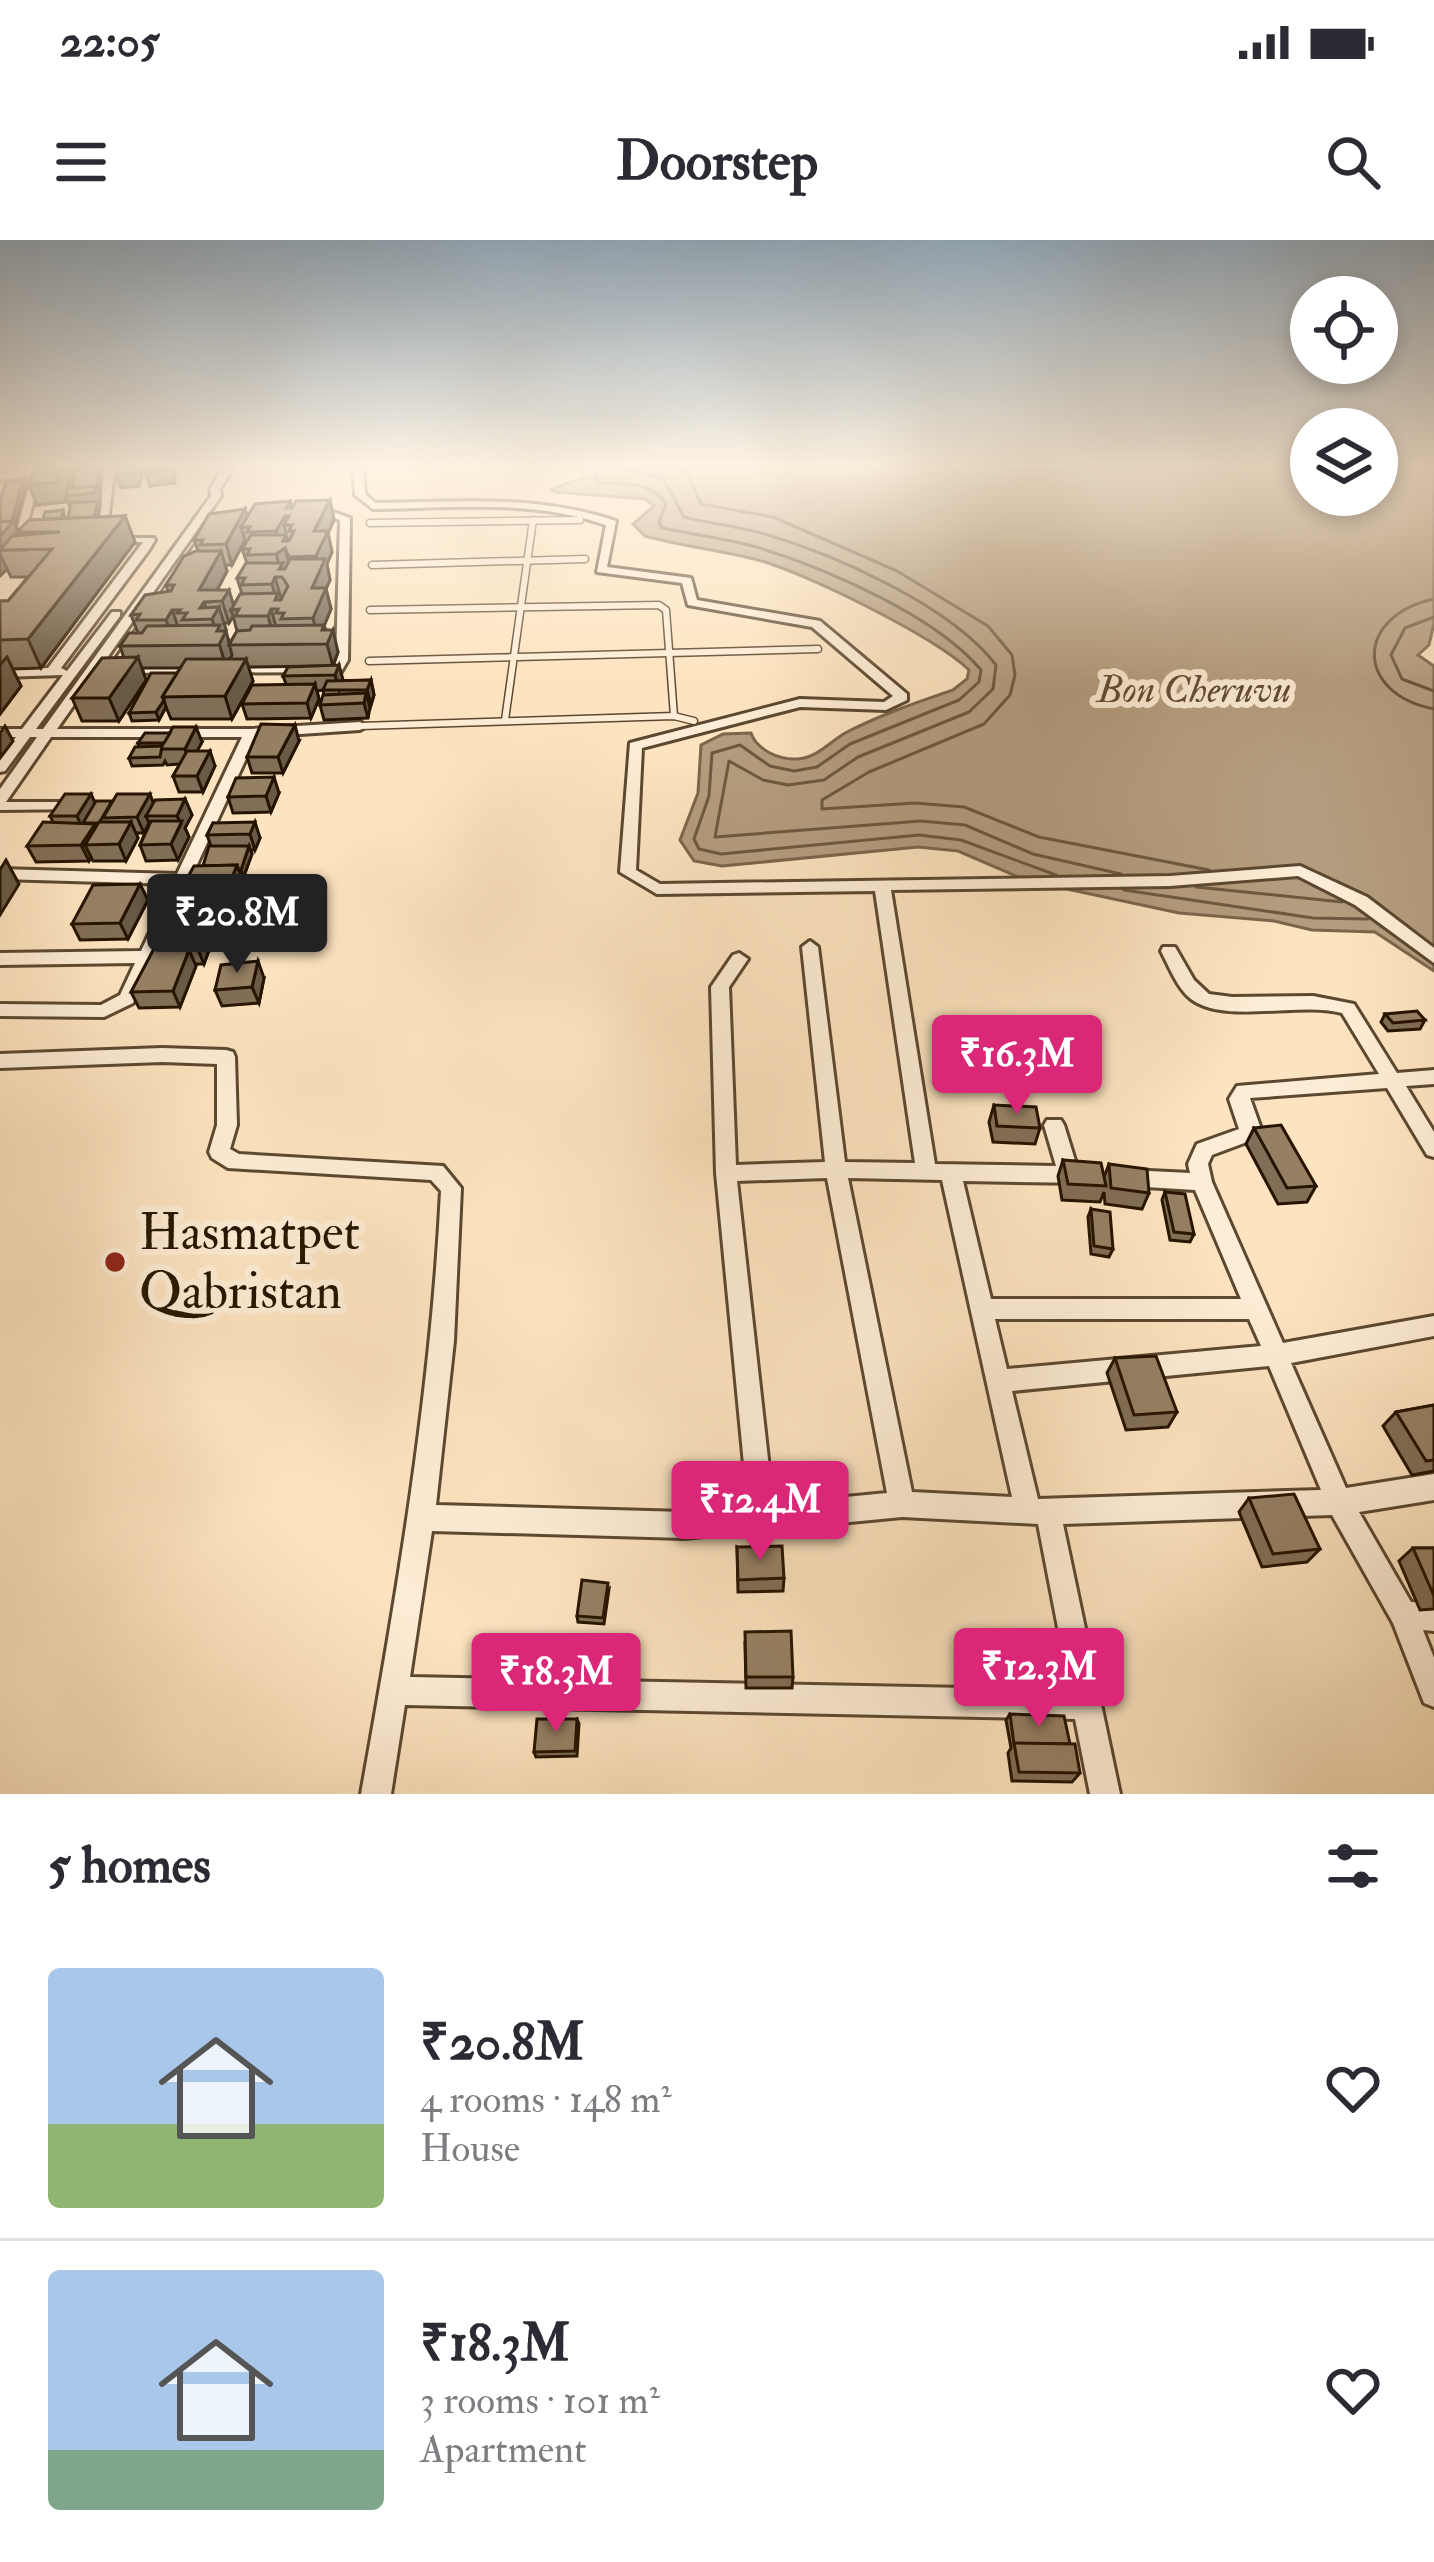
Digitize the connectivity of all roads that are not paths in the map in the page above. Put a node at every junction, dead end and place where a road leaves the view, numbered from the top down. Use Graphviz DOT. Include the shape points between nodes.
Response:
graph roads {
  1 [pos="166,538"];
  2 [pos="174,538"];
  3 [pos="181,538"];
  4 [pos="208,538"];
  5 [pos="345,538"];
  6 [pos="529,538"];
  7 [pos="609,538"];
  8 [pos="90,541"];
  9 [pos="147,544"];
  10 [pos="585,559"];
  11 [pos="524,560"];
  12 [pos="162,564"];
  13 [pos="372,565"];
  14 [pos="187,566"];
  15 [pos="520,606"];
  16 [pos="370,610"];
  17 [pos="818,649"];
  18 [pos="671,652"];
  19 [pos="515,658"];
  20 [pos="369,661"];
  21 [pos="52,672"];
  22 [pos="74,672"];
  23 [pos="0,673"];
  24 [pos="674,716"];
  25 [pos="505,721"];
  26 [pos="694,721"];
  27 [pos="360,726"];
  28 [pos="48,731"];
  29 [pos="28,732"];
  30 [pos="0,733"];
  31 [pos="251,733"];
  32 [pos="0,768"];
  33 [pos="0,802"];
  34 [pos="108,806"];
  35 [pos="195,806"];
  36 [pos="217,806"];
  37 [pos="0,874"];
  38 [pos="182,880"];
  39 [pos="882,886"];
  40 [pos="810,947"];
  41 [pos="1169,951"];
  42 [pos="146,957"];
  43 [pos="1434,957"];
  44 [pos="7,958"];
  45 [pos="739,959"];
  46 [pos="0,980"];
  47 [pos="0,1010"];
  48 [pos="0,1061"];
  49 [pos="1389,1080"];
  50 [pos="1430,1084"];
  51 [pos="1054,1125"];
  52 [pos="1434,1149"];
  53 [pos="836,1170"];
  54 [pos="926,1172"];
  55 [pos="725,1173"];
  56 [pos="951,1174"];
  57 [pos="1069,1174"];
  58 [pos="1202,1182"];
  59 [pos="1256,1309"];
  60 [pos="982,1310"];
  61 [pos="1434,1326"];
  62 [pos="1276,1355"];
  63 [pos="998,1381"];
  64 [pos="1434,1487"];
  65 [pos="1339,1502"];
  66 [pos="902,1504"];
  67 [pos="1037,1510"];
  68 [pos="762,1516"];
  69 [pos="422,1518"];
  70 [pos="1403,1615"];
  71 [pos="1434,1617"];
  72 [pos="394,1690"];
  73 [pos="1434,1693"];
  74 [pos="1087,1705"];
  75 [pos="376,1794"];
  76 [pos="1105,1794"];
  1 -- 9 [label="street"];
  2 -- 12 [label="street"];
  3 -- 12 [label="street"];
  4 -- 14 [label="street"];
  5 -- 14 [label="street" via="342,665 329,671 114,670"];
  6 -- 11 [label="lane"];
  7 -- 39 [label="street" via="601,570 687,580 692,602 816,624 902,697 886,706 800,703 634,746 628,872 657,889"];
  8 -- 9 [label="street"];
  9 -- 12 [label="street"];
  9 -- 21 [label="street"];
  10 -- 11 [label="lane"];
  11 -- 13 [label="lane"];
  11 -- 15 [label="lane"];
  12 -- 14 [label="street"];
  12 -- 22 [label="street"];
  12 -- 28 [label="street"];
  15 -- 16 [label="lane"];
  15 -- 18 [label="lane" via="659,605"];
  15 -- 19 [label="lane"];
  17 -- 18 [label="lane"];
  18 -- 19 [label="lane"];
  18 -- 24 [label="lane"];
  19 -- 20 [label="lane"];
  19 -- 25 [label="lane"];
  21 -- 22 [label="street"];
  21 -- 23 [label="street"];
  22 -- 29 [label="street"];
  24 -- 25 [label="lane"];
  24 -- 26 [label="lane"];
  25 -- 27 [label="lane"];
  27 -- 31 [label="street"];
  28 -- 29 [label="street"];
  28 -- 31 [label="street"];
  28 -- 33 [label="street"];
  29 -- 30 [label="street"];
  29 -- 32 [label="street"];
  31 -- 36 [label="street"];
  33 -- 34 [label="street"];
  35 -- 36 [label="street"];
  36 -- 38 [label="street"];
  37 -- 38 [label="street"];
  38 -- 42 [label="street"];
  39 -- 43 [label="street" via="1300,871 1361,901"];
  39 -- 54 [label="street"];
  40 -- 53 [label="street"];
  41 -- 49 [label="street" via="1191,989 1210,1001 1348,1008"];
  42 -- 44 [label="street"];
  42 -- 47 [label="street" via="118,1006"];
  44 -- 46 [label="street"];
  45 -- 55 [label="street" via="720,987"];
  48 -- 69 [label="street" via="226,1058 219,1152 236,1162 436,1172 452,1188"];
  49 -- 50 [label="street"];
  49 -- 52 [label="street"];
  49 -- 58 [label="street" via="1244,1091 1248,1134 1204,1150"];
  51 -- 57 [label="street"];
  53 -- 54 [label="street"];
  53 -- 55 [label="street"];
  53 -- 66 [label="street"];
  54 -- 56 [label="street"];
  55 -- 68 [label="street"];
  56 -- 57 [label="street"];
  56 -- 60 [label="street"];
  57 -- 58 [label="street"];
  58 -- 59 [label="street"];
  59 -- 60 [label="street"];
  59 -- 62 [label="street"];
  60 -- 63 [label="street"];
  61 -- 62 [label="street"];
  62 -- 63 [label="street"];
  62 -- 65 [label="street"];
  63 -- 67 [label="street"];
  64 -- 65 [label="street"];
  65 -- 67 [label="street"];
  65 -- 70 [label="street"];
  66 -- 67 [label="street"];
  66 -- 68 [label="street"];
  67 -- 74 [label="street"];
  68 -- 69 [label="street" via="684,1525"];
  69 -- 72 [label="street"];
  70 -- 71 [label="street"];
  70 -- 73 [label="street"];
  72 -- 74 [label="street"];
  72 -- 75 [label="street"];
  74 -- 76 [label="street"];
}
